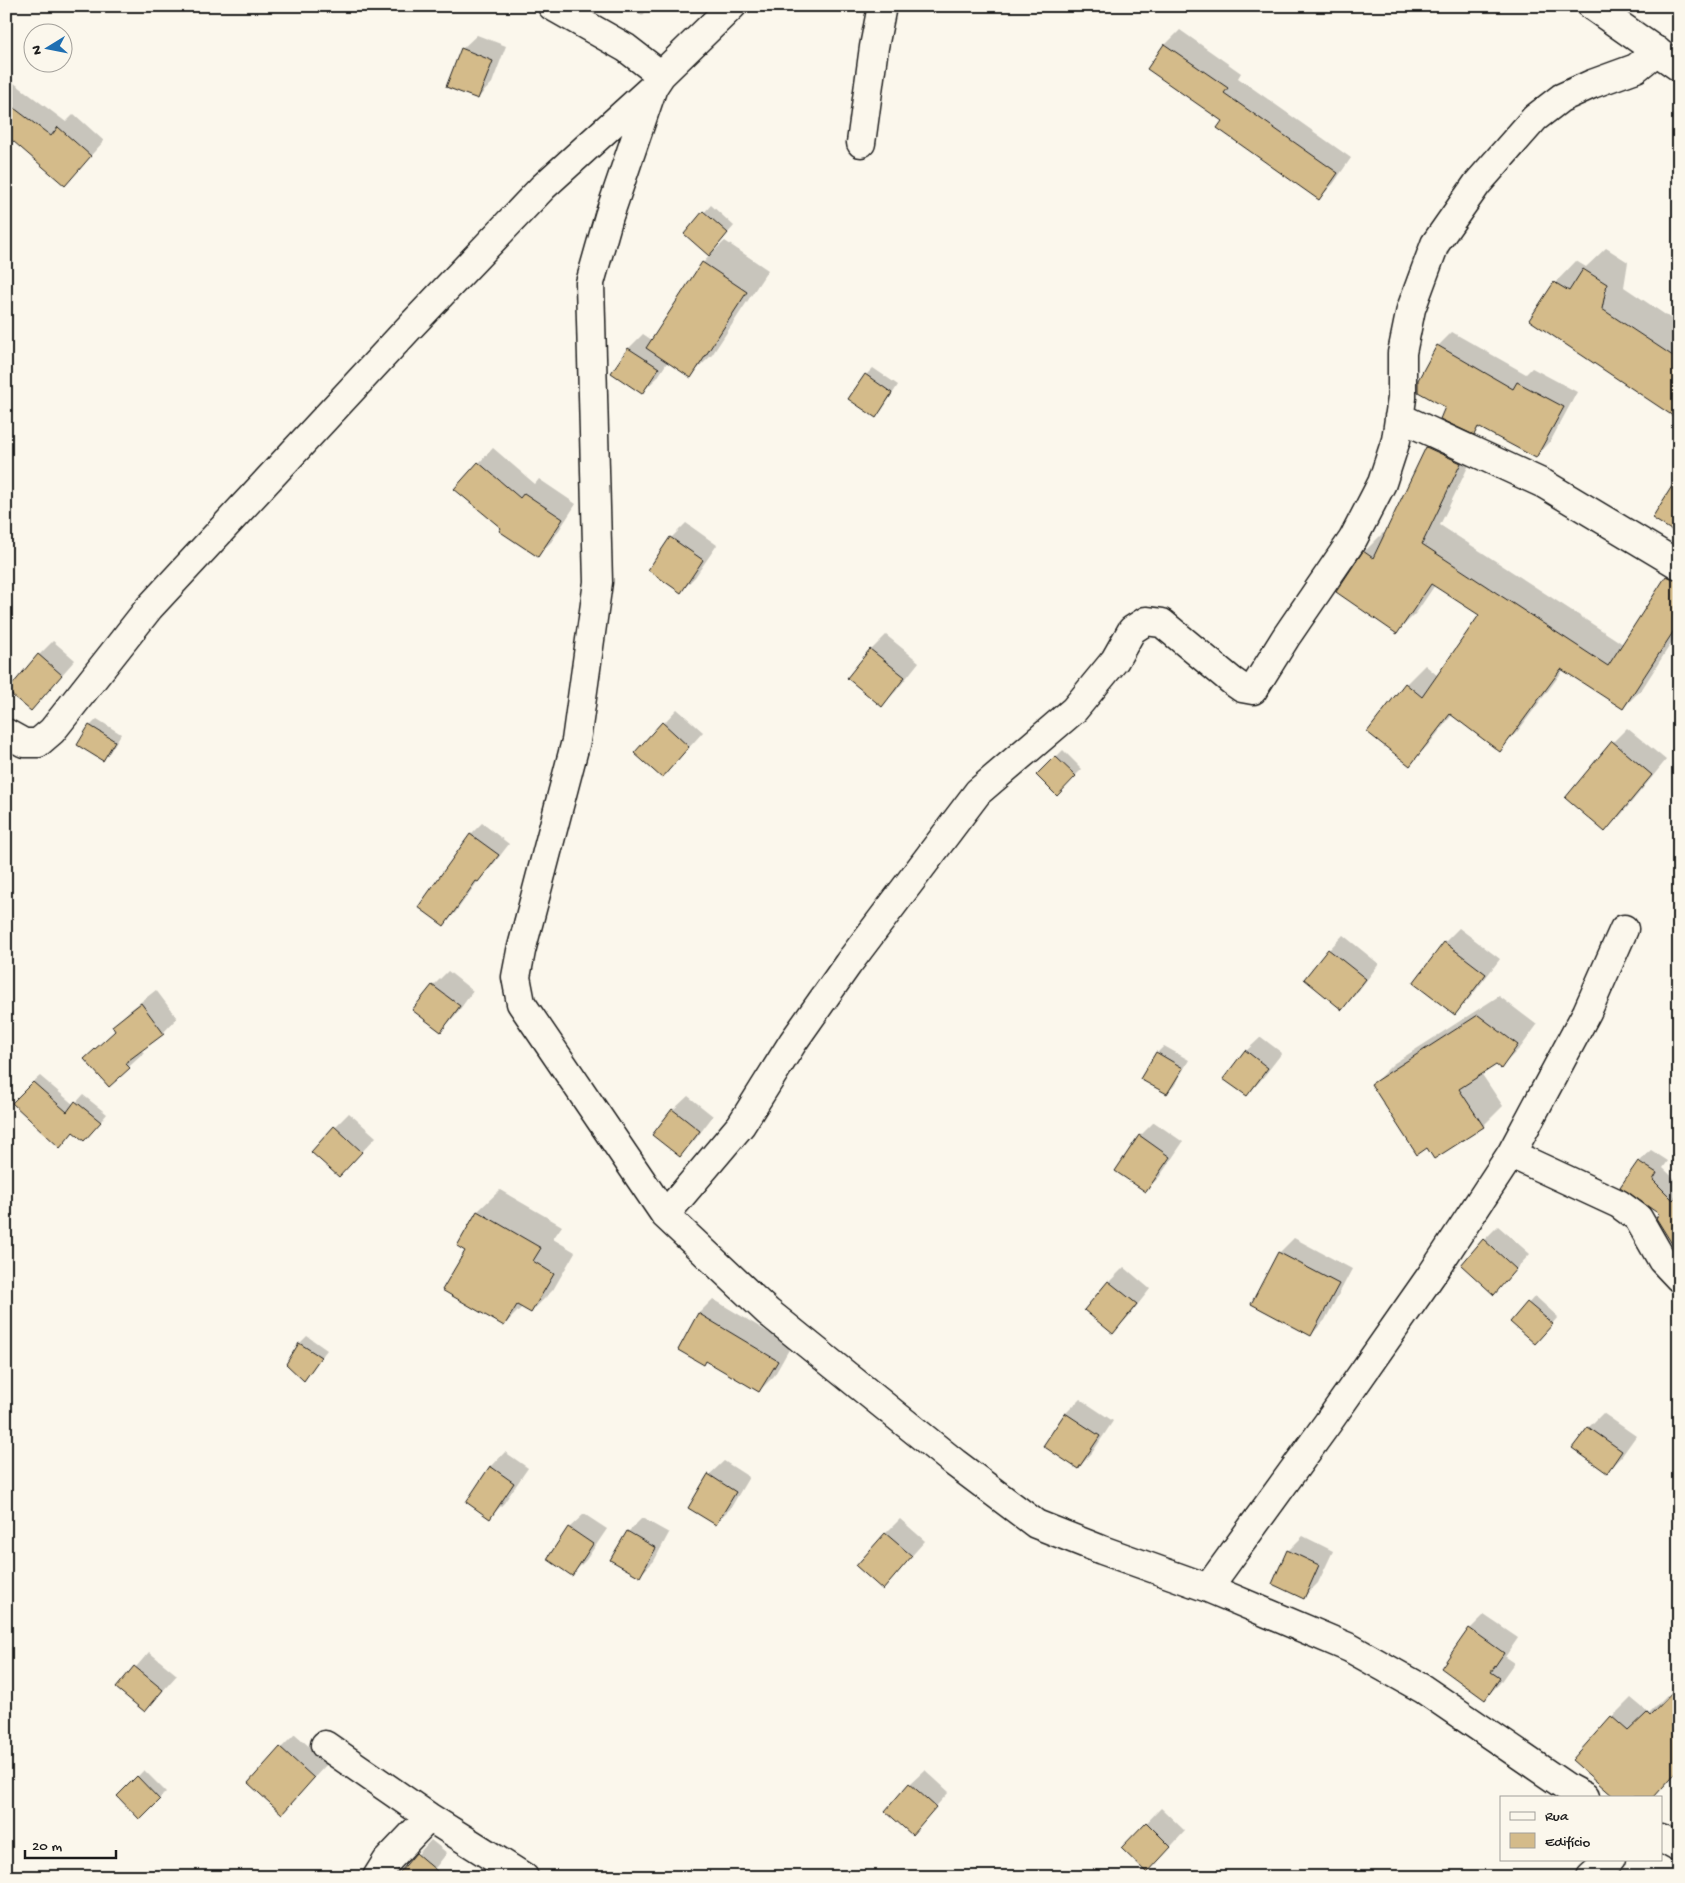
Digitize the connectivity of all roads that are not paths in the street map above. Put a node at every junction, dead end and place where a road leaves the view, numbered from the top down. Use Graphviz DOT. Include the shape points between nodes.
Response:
graph roads {
  1 [pos="552,6"];
  2 [pos="732,6"];
  3 [pos="882,6"];
  4 [pos="1592,6"];
  5 [pos="1668,59"];
  6 [pos="657,81"];
  7 [pos="861,143"];
  8 [pos="1399,417"];
  9 [pos="1679,565"];
  10 [pos="6,733"];
  11 [pos="1624,929"];
  12 [pos="1511,1154"];
  13 [pos="664,1215"];
  14 [pos="1679,1278"];
  15 [pos="1208,1588"];
  16 [pos="325,1745"];
  17 [pos="1583,1796"];
  18 [pos="429,1816"];
  19 [pos="1662,1839"];
  20 [pos="1679,1848"];
  21 [pos="1611,1860"];
  22 [pos="377,1877"];
  23 [pos="524,1877"];
  24 [pos="1591,1877"];
  1 -- 6 [label="street" via="626,48"];
  2 -- 6 [label="street"];
  3 -- 7 [label="street"];
  4 -- 5 [label="street"];
  5 -- 8 [label="street" via="1592,84 1561,98 1534,118 1477,184 1434,244 1411,309 1402,353"];
  6 -- 10 [label="street" via="543,187 407,330 149,608 52,731 38,743 24,743"];
  6 -- 13 [label="street" via="608,216 590,283 598,582 576,741 516,977 521,1003"];
  8 -- 9 [label="street" via="1544,484"];
  8 -- 13 [label="street" via="1396,440 1382,483 1353,539 1253,690 1232,681 1162,623 1146,621 1132,630 1115,660 1074,710 978,792 848,964 793,1042 741,1125"];
  11 -- 12 [label="street" via="1587,1012"];
  12 -- 14 [label="street" via="1619,1204 1638,1218 1662,1260"];
  12 -- 15 [label="street" via="1432,1274"];
  13 -- 15 [label="street" via="768,1312 1036,1524"];
  15 -- 17 [label="street" via="1350,1648 1423,1689"];
  16 -- 18 [label="street"];
  18 -- 22 [label="street" via="387,1861"];
  18 -- 23 [label="street"];
  19 -- 20 [label="street"];
  21 -- 24 [label="street"];
}
